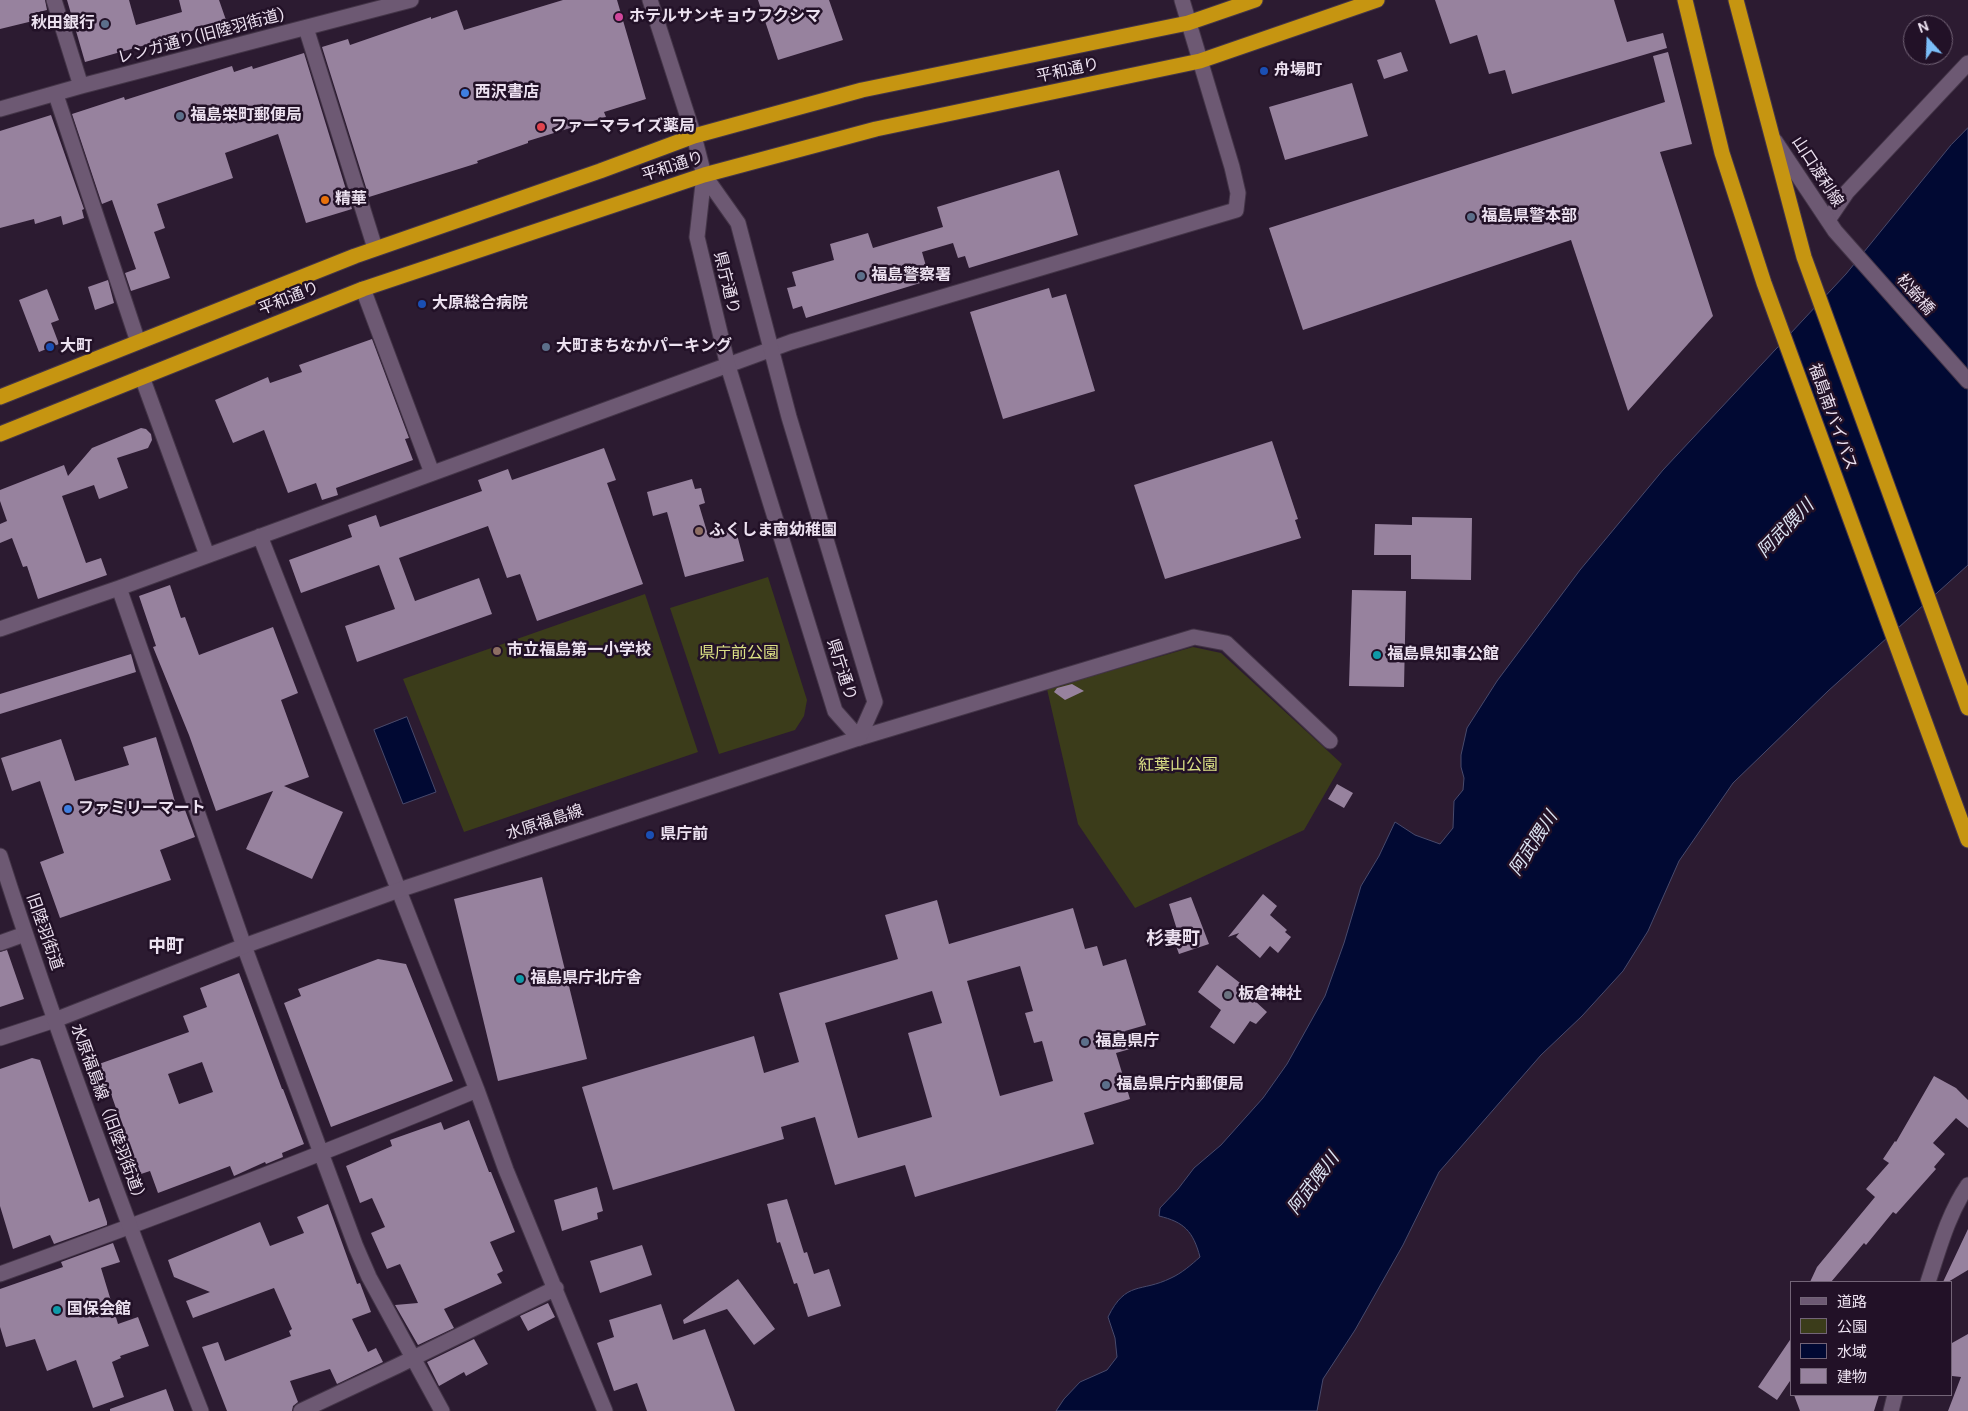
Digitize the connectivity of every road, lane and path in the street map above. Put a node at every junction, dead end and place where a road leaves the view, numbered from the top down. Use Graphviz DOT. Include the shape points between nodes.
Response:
graph roads {
  1 [pos="54,0"];
  2 [pos="411,0"];
  3 [pos="650,0"];
  4 [pos="1182,0"];
  5 [pos="1255,0"];
  6 [pos="1377,0"];
  7 [pos="1685,0"];
  8 [pos="1736,0"];
  9 [pos="379,4"];
  10 [pos="1188,23"];
  11 [pos="306,28"];
  12 [pos="1200,61"];
  13 [pos="1968,63"];
  14 [pos="81,86"];
  15 [pos="56,95"];
  16 [pos="0,110"];
  17 [pos="1770,132"];
  18 [pos="694,136"];
  19 [pos="704,175"];
  20 [pos="1831,226"];
  21 [pos="375,248"];
  22 [pos="363,289"];
  23 [pos="138,342"];
  24 [pos="771,349"];
  25 [pos="728,366"];
  26 [pos="142,377"];
  27 [pos="1968,381"];
  28 [pos="0,397"];
  29 [pos="0,434"];
  30 [pos="432,473"];
  31 [pos="260,536"];
  32 [pos="207,555"];
  33 [pos="118,588"];
  34 [pos="0,628"];
  35 [pos="1968,708"];
  36 [pos="858,738"];
  37 [pos="1330,741"];
  38 [pos="1968,840"];
  39 [pos="0,856"];
  40 [pos="399,890"];
  41 [pos="25,934"];
  42 [pos="0,943"];
  43 [pos="244,946"];
  44 [pos="55,1020"];
  45 [pos="0,1038"];
  46 [pos="478,1090"];
  47 [pos="321,1154"];
  48 [pos="1968,1185"];
  49 [pos="130,1227"];
  50 [pos="0,1274"];
  51 [pos="1928,1281"];
  52 [pos="556,1288"];
  53 [pos="412,1358"];
  54 [pos="1895,1396"];
  55 [pos="201,1411"];
  56 [pos="301,1411"];
  57 [pos="442,1411"];
  58 [pos="605,1411"];
  59 [pos="1891,1411"];
  1 -- 14 [label="street"];
  2 -- 9 [label="street, レンガ通り(旧陸羽街道)"];
  3 -- 18 [label="street, 県庁通り"];
  4 -- 10 [label="street"];
  5 -- 10 [label="highway, 平和通り"];
  6 -- 12 [label="highway, 平和通り"];
  7 -- 38 [label="highway, 福島南バイパス" via="1722,153 1764,282"];
  8 -- 17 [label="highway, 福島南バイパス"];
  9 -- 11 [label="street, レンガ通り(旧陸羽街道)"];
  10 -- 12 [label="street"];
  10 -- 18 [label="highway, 平和通り" via="862,90"];
  11 -- 14 [label="street, レンガ通り(旧陸羽街道)"];
  11 -- 21 [label="street"];
  12 -- 19 [label="highway, 平和通り" via="876,129"];
  12 -- 24 [label="street" via="1238,193 1236,210"];
  13 -- 20 [label="street" via="1847,192"];
  14 -- 15 [label="street, レンガ通り(旧陸羽街道)"];
  15 -- 16 [label="street, レンガ通り(旧陸羽街道)"];
  15 -- 23 [label="street"];
  17 -- 20 [label="street, 山口渡利線"];
  17 -- 35 [label="highway, 福島南バイパス" via="1804,257"];
  18 -- 19 [label="street, 県庁通り"];
  18 -- 21 [label="highway, 平和通り"];
  19 -- 22 [label="highway, 平和通り"];
  19 -- 24 [label="street, 県庁通り" via="738,223"];
  19 -- 25 [label="street, 県庁通り" via="697,237"];
  20 -- 27 [label="street, 松齢橋"];
  21 -- 23 [label="highway, 平和通り"];
  22 -- 26 [label="highway, 平和通り"];
  22 -- 30 [label="street"];
  23 -- 28 [label="highway, 平和通り"];
  24 -- 25 [label="street"];
  24 -- 36 [label="street, 県庁通り" via="875,702"];
  25 -- 30 [label="street"];
  25 -- 36 [label="street, 県庁通り" via="835,711"];
  26 -- 29 [label="highway, 平和通り"];
  26 -- 32 [label="street"];
  30 -- 31 [label="street"];
  31 -- 32 [label="street"];
  31 -- 40 [label="street"];
  32 -- 33 [label="street"];
  33 -- 34 [label="street"];
  33 -- 43 [label="street"];
  36 -- 37 [label="street, 水原福島線" via="1194,637 1226,643"];
  36 -- 40 [label="street, 水原福島線"];
  39 -- 41 [label="street, 旧陸羽街道"];
  40 -- 43 [label="street, 水原福島線"];
  40 -- 46 [label="street"];
  41 -- 42 [label="street"];
  41 -- 44 [label="street, 旧陸羽街道"];
  43 -- 44 [label="street, 水原福島線（旧陸羽街道）"];
  43 -- 47 [label="street"];
  44 -- 45 [label="street"];
  44 -- 49 [label="street, 水原福島線（旧陸羽街道）"];
  46 -- 47 [label="street"];
  46 -- 52 [label="street" via="506,1170"];
  47 -- 49 [label="street"];
  47 -- 53 [label="street" via="366,1269"];
  48 -- 51 [label="street" via="1948,1222"];
  49 -- 50 [label="street"];
  49 -- 55 [label="street, 水原福島線（旧陸羽街道）"];
  52 -- 53 [label="street"];
  52 -- 58 [label="street"];
  53 -- 56 [label="street"];
  53 -- 57 [label="street"];
  54 -- 59 [label="street"];
}
